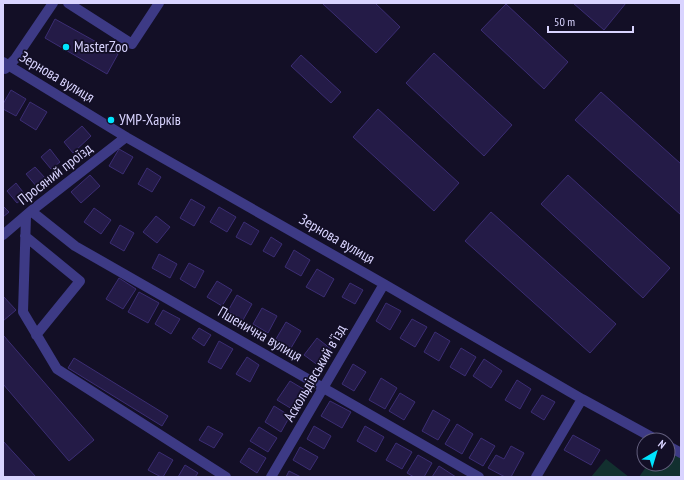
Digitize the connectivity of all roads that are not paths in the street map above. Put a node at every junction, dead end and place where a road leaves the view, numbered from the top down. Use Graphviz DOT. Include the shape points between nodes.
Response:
graph roads {
  1 [pos="53,3"];
  2 [pos="68,3"];
  3 [pos="159,3"];
  4 [pos="5,66"];
  5 [pos="126,137"];
  6 [pos="28,214"];
  7 [pos="3,235"];
  8 [pos="25,236"];
  9 [pos="384,284"];
  10 [pos="36,335"];
  11 [pos="323,387"];
  12 [pos="582,399"];
  13 [pos="642,432"];
  14 [pos="226,477"];
  15 [pos="271,477"];
  16 [pos="479,477"];
  17 [pos="536,477"];
  1 -- 4 [label="street" via="15,59"];
  2 -- 3 [label="street" via="132,44"];
  4 -- 5 [label="street, Зернова вулиця"];
  5 -- 6 [label="street, Просяний проїзд"];
  5 -- 9 [label="street, Зернова вулиця"];
  6 -- 7 [label="street, Просяний проїзд"];
  6 -- 8 [label="street"];
  6 -- 11 [label="street, Пшенична вулиця" via="75,246"];
  8 -- 10 [label="street" via="23,312"];
  8 -- 10 [label="street" via="80,281"];
  9 -- 11 [label="street, Аскольдівський в'їзд"];
  9 -- 12 [label="street, Зернова вулиця"];
  10 -- 14 [label="street" via="57,369"];
  11 -- 15 [label="street, Аскольдівський в'їзд"];
  11 -- 16 [label="street, Пшенична вулиця"];
  12 -- 13 [label="street, Зернова вулиця"];
  12 -- 17 [label="street"];
}
